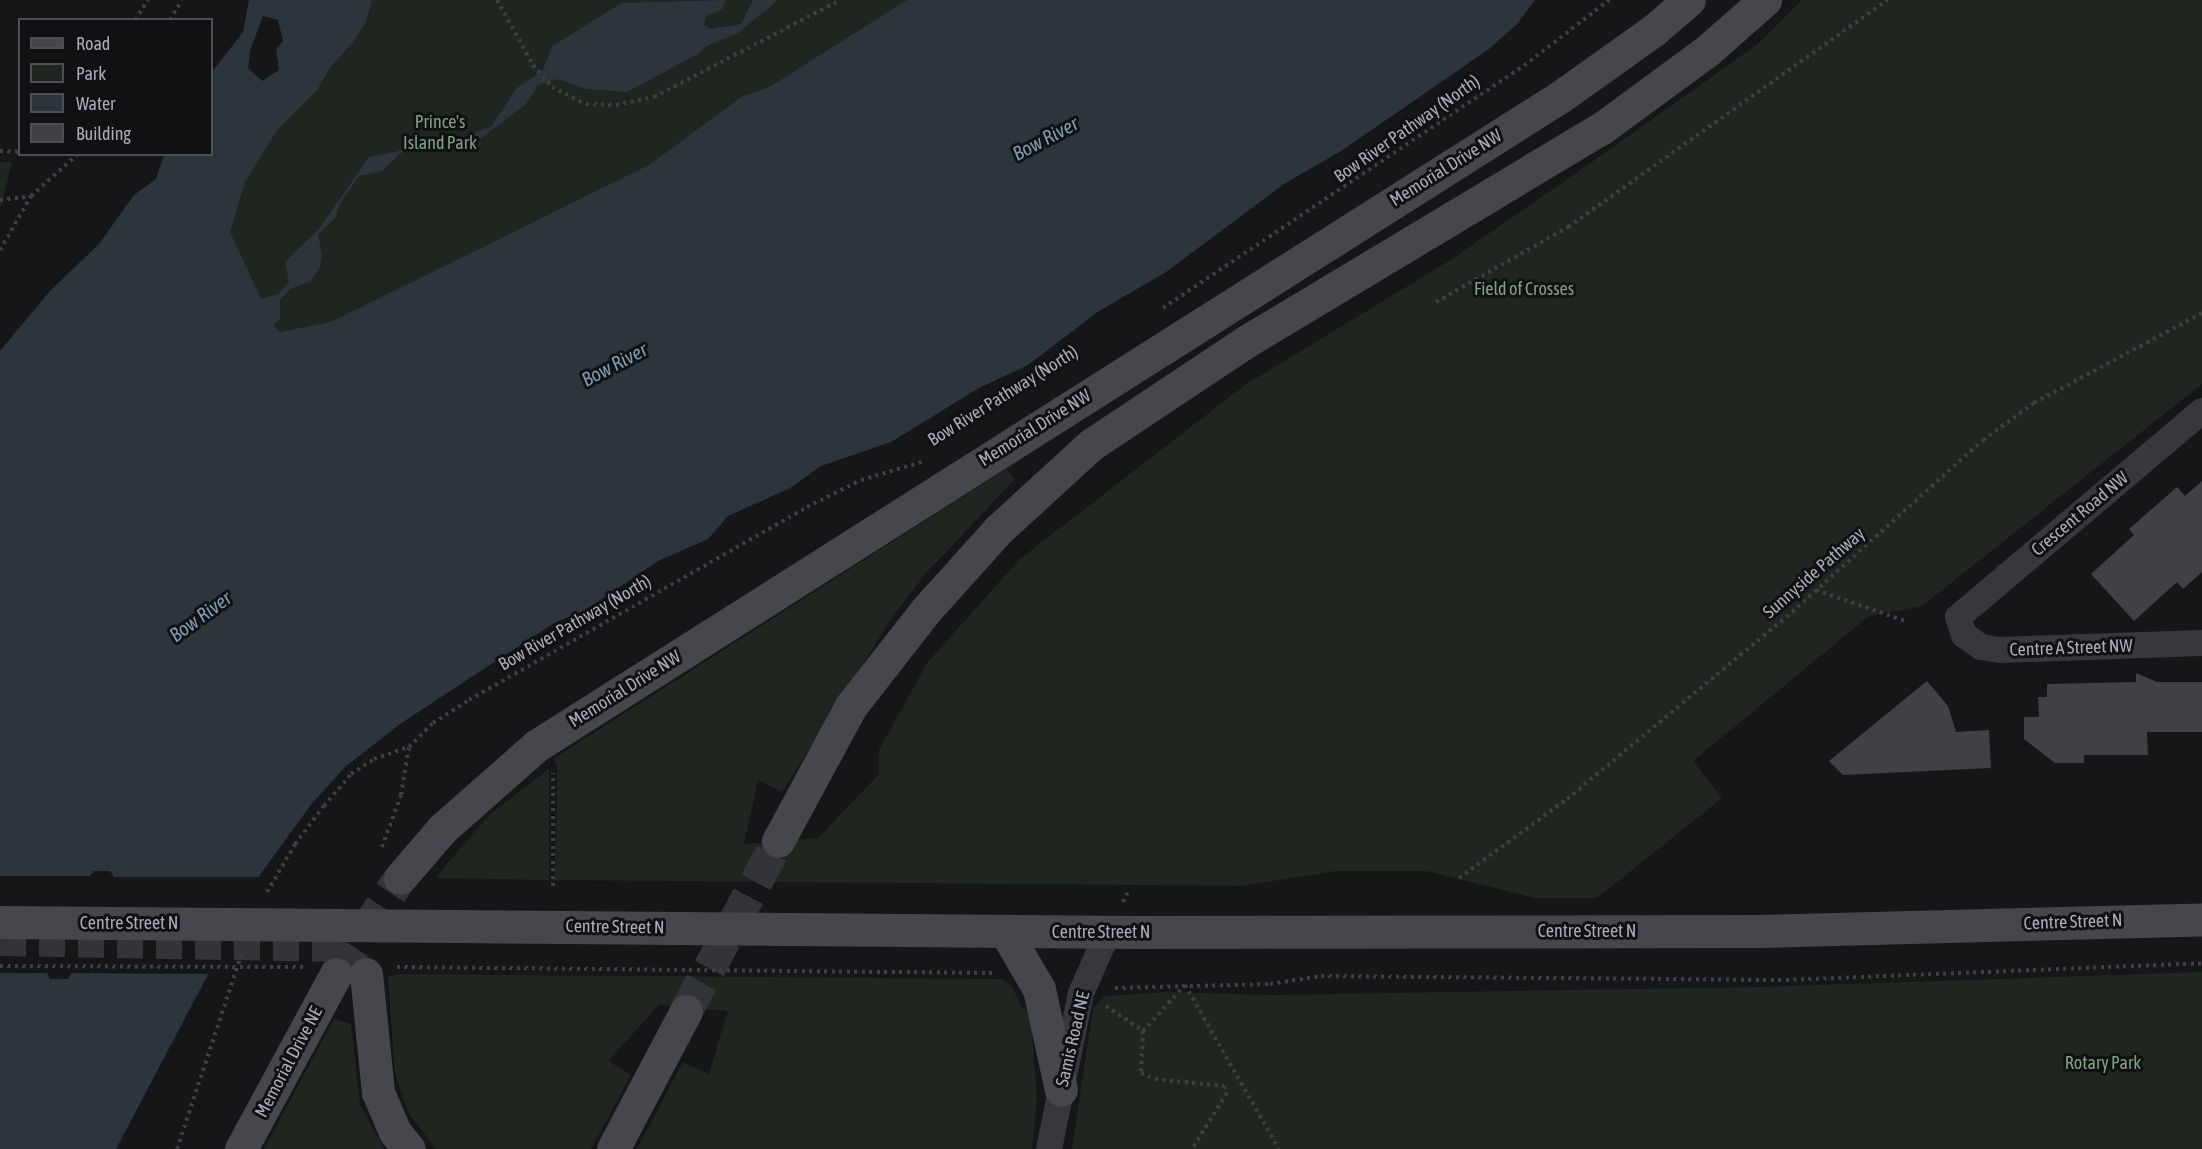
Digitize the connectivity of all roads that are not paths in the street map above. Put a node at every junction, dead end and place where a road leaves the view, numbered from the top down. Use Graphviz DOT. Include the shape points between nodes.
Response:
graph roads {
  1 [pos="1689,0"];
  2 [pos="1765,0"];
  3 [pos="2202,411"];
  4 [pos="1958,617"];
  5 [pos="2202,643"];
  6 [pos="778,842"];
  7 [pos="400,878"];
  8 [pos="2202,919"];
  9 [pos="0,922"];
  10 [pos="1005,931"];
  11 [pos="1108,932"];
  12 [pos="686,1011"];
  13 [pos="1062,1090"];
  14 [pos="241,1149"];
  15 [pos="410,1149"];
  16 [pos="613,1149"];
  17 [pos="1049,1149"];
  1 -- 7 [label="main road, Memorial Drive NW" via="1560,97 536,746 442,829"];
  2 -- 6 [label="main road" via="1708,50 1602,128 1247,341 1092,444 998,530 919,618 851,706"];
  3 -- 4 [label="street, Crescent Road NW"];
  4 -- 5 [label="street, Centre A Street NW" via="1964,635 1981,647 2000,650"];
  8 -- 11 [label="main road, Centre Street N" via="1758,931"];
  9 -- 10 [label="main road, Centre Street N"];
  10 -- 11 [label="main road, Centre Street N"];
  10 -- 13 [label="main road" via="1039,989"];
  11 -- 13 [label="street, Samis Road NE" via="1081,993"];
  12 -- 16 [label="main road"];
  13 -- 17 [label="street, Samis Road NE"];
  14 -- 15 [label="main road, Memorial Drive NE" via="352,971 378,1092 395,1132"];
}
